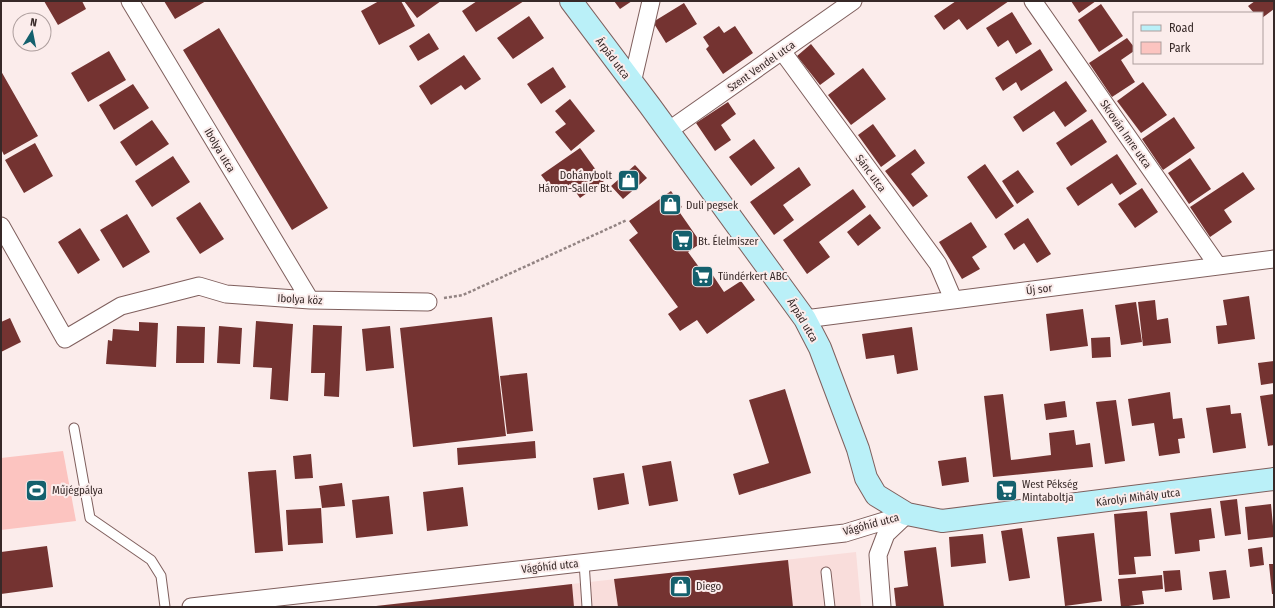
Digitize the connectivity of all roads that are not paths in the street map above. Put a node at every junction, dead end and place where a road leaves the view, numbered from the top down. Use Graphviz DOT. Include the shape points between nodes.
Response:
graph roads {
  1 [pos="130,1"];
  2 [pos="571,1"];
  3 [pos="651,1"];
  4 [pos="853,1"];
  5 [pos="1033,1"];
  6 [pos="782,51"];
  7 [pos="632,83"];
  8 [pos="668,131"];
  9 [pos="1,226"];
  10 [pos="1274,260"];
  11 [pos="1218,266"];
  12 [pos="953,299"];
  13 [pos="310,300"];
  14 [pos="428,302"];
  15 [pos="805,319"];
  16 [pos="74,428"];
  17 [pos="1274,479"];
  18 [pos="907,514"];
  19 [pos="584,562"];
  20 [pos="826,572"];
  21 [pos="165,607"];
  22 [pos="191,607"];
  23 [pos="587,607"];
  24 [pos="830,607"];
  25 [pos="882,607"];
  1 -- 13 [label="street, Ibolya utca"];
  2 -- 7 [label="street, Árpád utca"];
  3 -- 7 [label="street"];
  4 -- 6 [label="street, Szent Vendel utca"];
  5 -- 11 [label="street, Skrován Imre utca"];
  6 -- 8 [label="street, Szent Vendel utca"];
  6 -- 12 [label="street, Sánc utca" via="938,264"];
  7 -- 8 [label="street, Árpád utca"];
  8 -- 15 [label="street, Árpád utca"];
  9 -- 13 [label="street, Ibolya köz" via="64,339 121,306 199,286 226,294"];
  10 -- 11 [label="street, Új sor"];
  11 -- 12 [label="street, Új sor"];
  12 -- 15 [label="street, Új sor"];
  13 -- 14 [label="street, Ibolya köz"];
  15 -- 18 [label="street, Árpád utca" via="820,348 858,449 866,478 876,495"];
  16 -- 21 [label="lane" via="90,518 151,560 161,576"];
  17 -- 18 [label="street, Károlyi Mihály utca" via="956,520 942,521"];
  18 -- 19 [label="street, Vágóhíd utca" via="845,533"];
  18 -- 25 [label="street" via="886,534 878,555"];
  19 -- 22 [label="street, Vágóhíd utca"];
  19 -- 23 [label="lane"];
  20 -- 24 [label="lane"];
}
